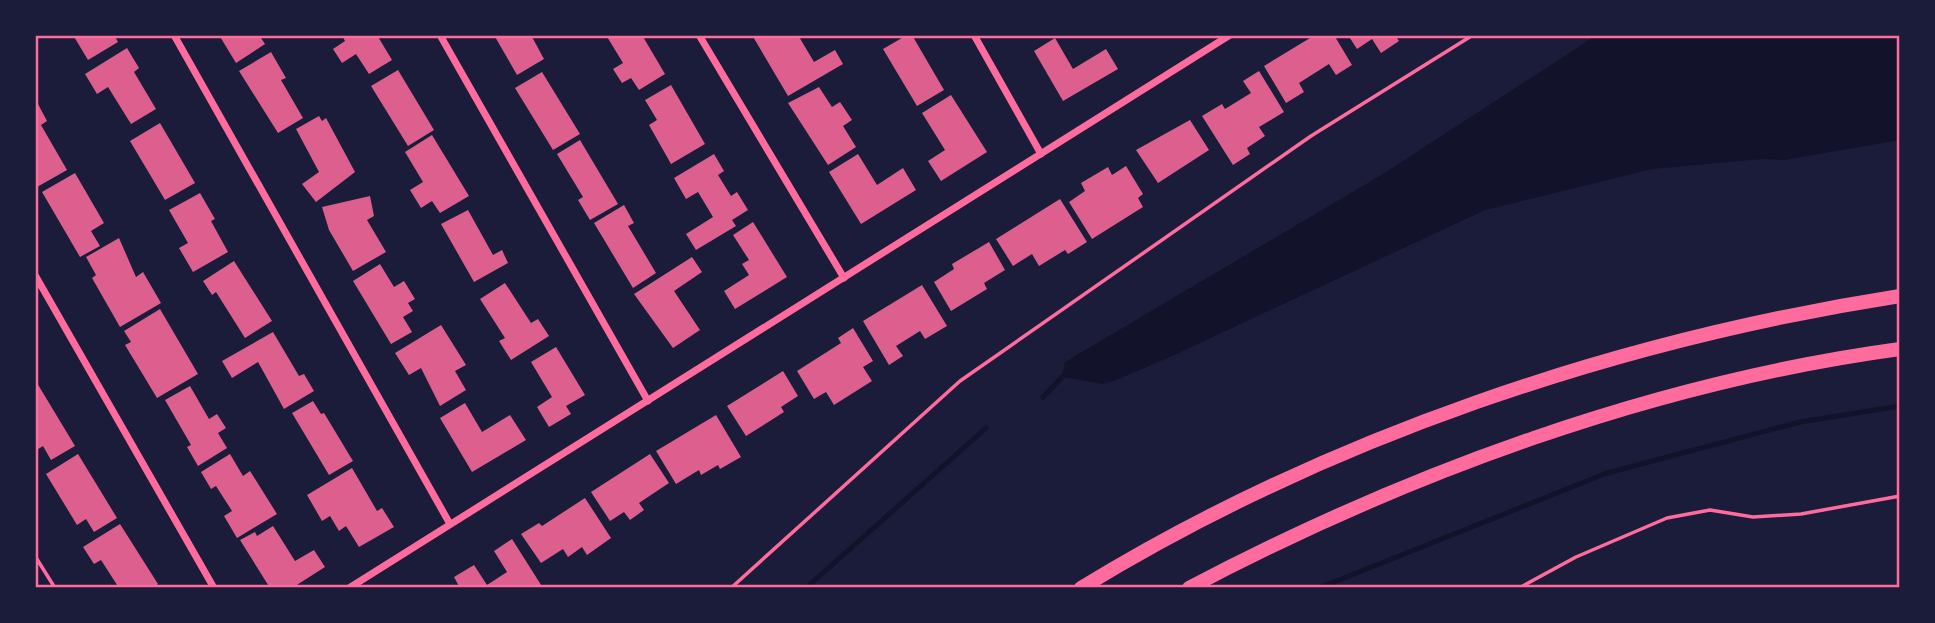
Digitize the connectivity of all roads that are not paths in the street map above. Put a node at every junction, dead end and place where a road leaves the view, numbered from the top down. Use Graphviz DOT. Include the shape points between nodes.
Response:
graph roads {
  1 [pos="174,35"];
  2 [pos="440,35"];
  3 [pos="699,35"];
  4 [pos="974,35"];
  5 [pos="1230,35"];
  6 [pos="1041,154"];
  7 [pos="35,275"];
  8 [pos="844,278"];
  9 [pos="1900,296"];
  10 [pos="1900,349"];
  11 [pos="648,401"];
  12 [pos="450,524"];
  13 [pos="35,556"];
  14 [pos="55,588"];
  15 [pos="214,588"];
  16 [pos="349,588"];
  17 [pos="1081,588"];
  18 [pos="1189,588"];
  1 -- 12 [label="street"];
  2 -- 11 [label="street"];
  3 -- 8 [label="street"];
  4 -- 6 [label="street"];
  5 -- 6 [label="street"];
  6 -- 8 [label="street"];
  7 -- 15 [label="street"];
  8 -- 11 [label="street"];
  9 -- 17 [label="highway" via="1699,336 1497,396 1293,477"];
  10 -- 18 [label="highway" via="1639,406 1490,454 1332,518"];
  11 -- 12 [label="street"];
  12 -- 16 [label="street"];
  13 -- 14 [label="lane"];
}
